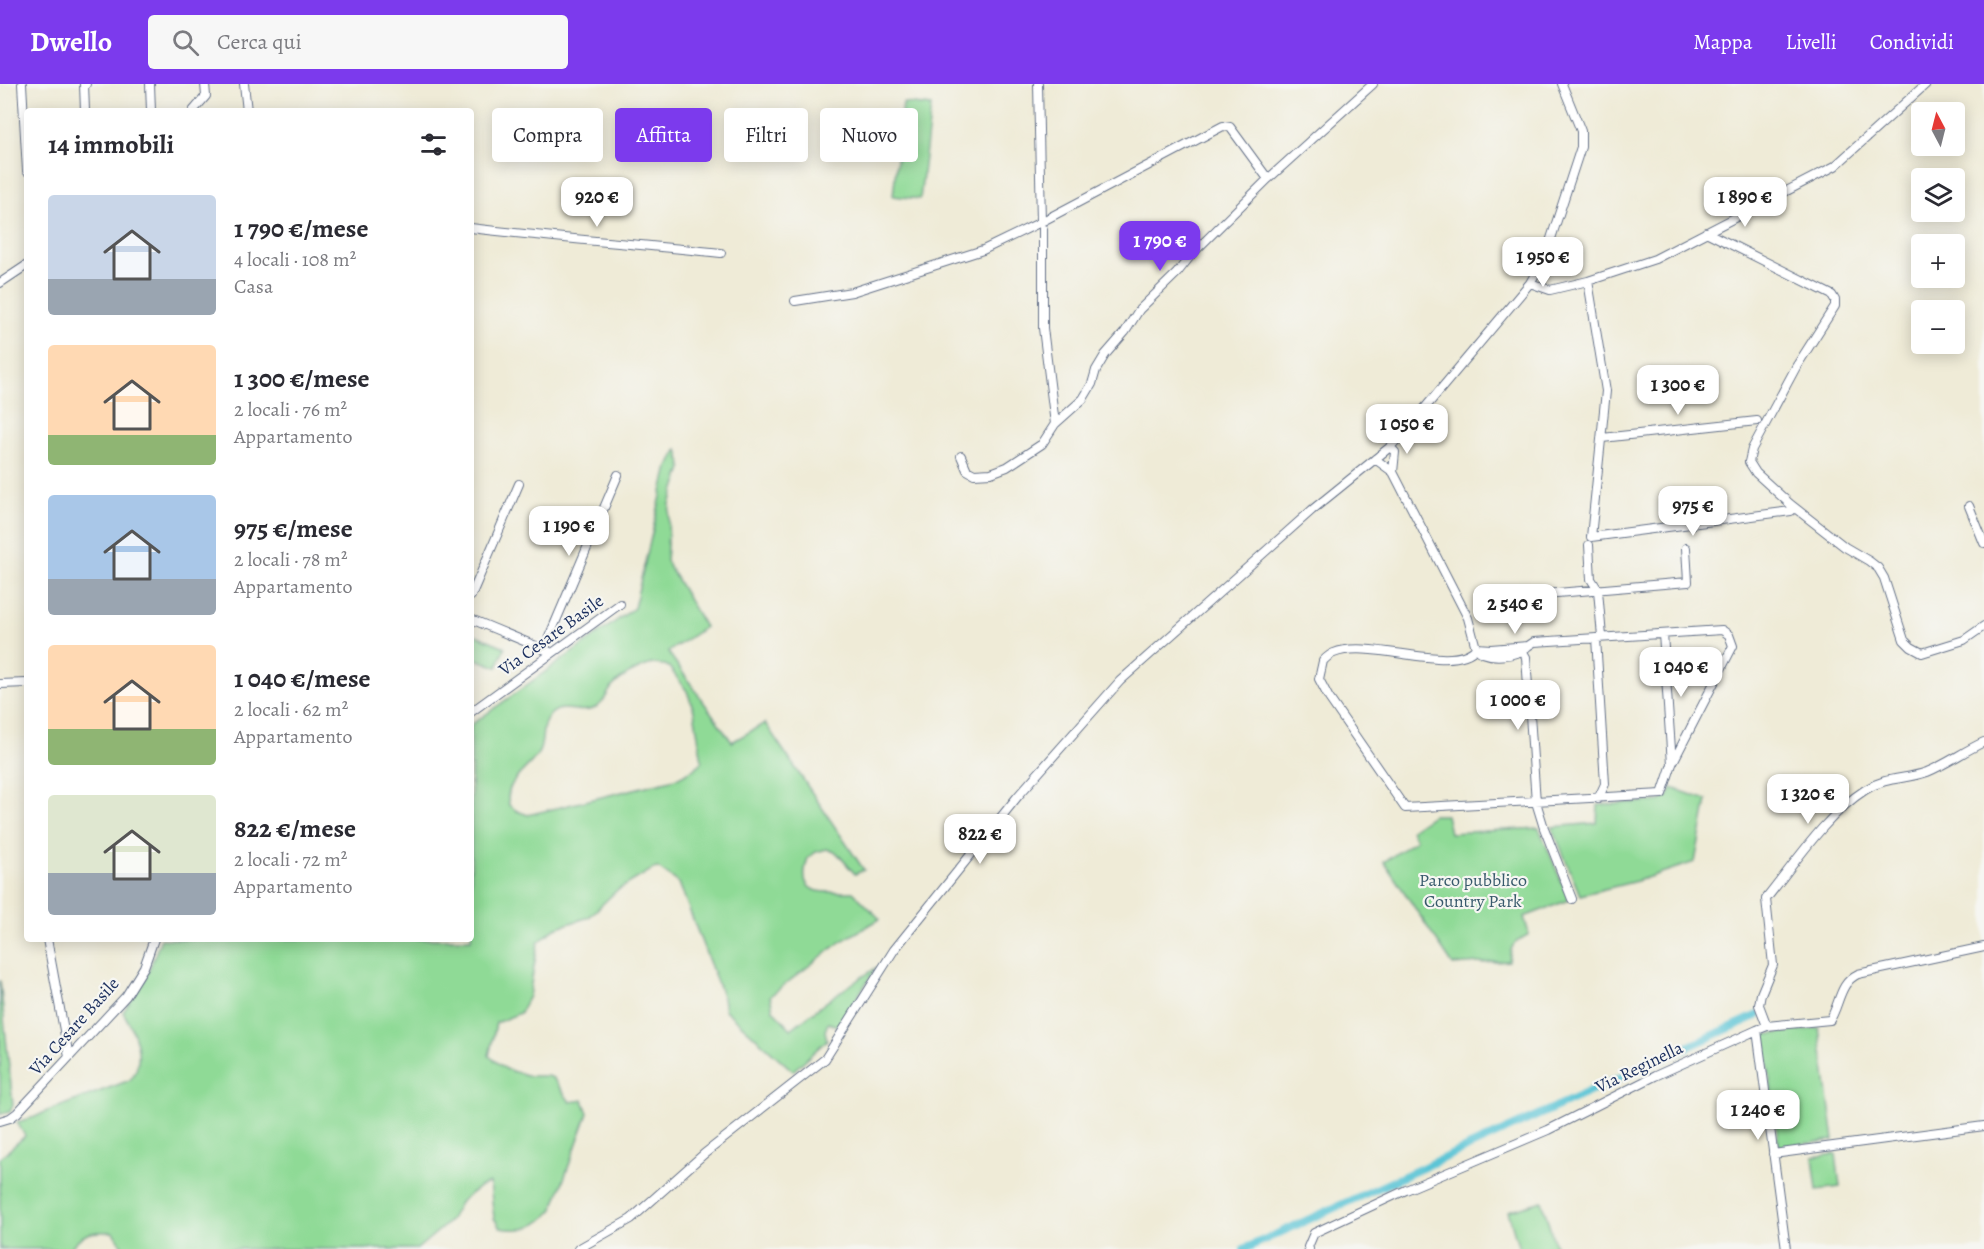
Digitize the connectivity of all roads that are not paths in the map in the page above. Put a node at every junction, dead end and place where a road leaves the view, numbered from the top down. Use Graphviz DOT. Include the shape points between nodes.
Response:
graph roads {
  1 [pos="22,84"];
  2 [pos="86,84"];
  3 [pos="150,84"];
  4 [pos="205,84"];
  5 [pos="244,84"];
  6 [pos="1038,84"];
  7 [pos="1373,84"];
  8 [pos="1562,84"];
  9 [pos="1926,84"];
  10 [pos="85,108"];
  11 [pos="151,108"];
  12 [pos="196,108"];
  13 [pos="247,108"];
  14 [pos="24,119"];
  15 [pos="1268,179"];
  16 [pos="1042,226"];
  17 [pos="474,228"];
  18 [pos="1706,232"];
  19 [pos="721,253"];
  20 [pos="24,266"];
  21 [pos="2,277"];
  22 [pos="1588,281"];
  23 [pos="1530,283"];
  24 [pos="795,301"];
  25 [pos="1757,421"];
  26 [pos="1055,424"];
  27 [pos="1602,438"];
  28 [pos="1390,447"];
  29 [pos="961,456"];
  30 [pos="1375,459"];
  31 [pos="1393,472"];
  32 [pos="618,475"];
  33 [pos="519,484"];
  34 [pos="1969,506"];
  35 [pos="1791,511"];
  36 [pos="1984,543"];
  37 [pos="1589,545"];
  38 [pos="1686,548"];
  39 [pos="474,589"];
  40 [pos="1598,590"];
  41 [pos="1533,595"];
  42 [pos="620,604"];
  43 [pos="474,620"];
  44 [pos="1984,626"];
  45 [pos="1663,634"];
  46 [pos="1599,638"];
  47 [pos="1476,648"];
  48 [pos="544,649"];
  49 [pos="1525,649"];
  50 [pos="554,653"];
  51 [pos="24,683"];
  52 [pos="0,684"];
  53 [pos="474,710"];
  54 [pos="1984,742"];
  55 [pos="1672,764"];
  56 [pos="1598,798"];
  57 [pos="1536,802"];
  58 [pos="1572,899"];
  59 [pos="47,942"];
  60 [pos="153,942"];
  61 [pos="1984,947"];
  62 [pos="1766,1023"];
  63 [pos="1757,1029"];
  64 [pos="69,1057"];
  65 [pos="0,1121"];
  66 [pos="1984,1126"];
  67 [pos="1773,1154"];
  68 [pos="578,1249"];
  69 [pos="1309,1249"];
  70 [pos="1786,1249"];
  1 -- 14 [label="street"];
  2 -- 10 [label="street"];
  3 -- 11 [label="street"];
  4 -- 12 [label="street" via="206,96"];
  5 -- 13 [label="street"];
  6 -- 16 [label="street"];
  7 -- 15 [label="street"];
  8 -- 23 [label="street" via="1581,130 1581,147 1545,257"];
  9 -- 18 [label="street" via="1835,166"];
  15 -- 16 [label="street" via="1230,127 1223,126"];
  15 -- 26 [label="street" via="1140,310 1105,355 1083,399"];
  16 -- 24 [label="street" via="983,250 862,289"];
  16 -- 26 [label="street" via="1043,328"];
  17 -- 19 [label="street"];
  18 -- 22 [label="street" via="1655,259"];
  18 -- 44 [label="street" via="1810,283 1835,300 1752,449 1749,462 1756,473 1845,547 1878,568 1904,640 1911,648 1922,653 1964,640"];
  20 -- 21 [label="street"];
  22 -- 23 [label="street" via="1550,290"];
  22 -- 27 [label="street" via="1606,392"];
  23 -- 28 [label="street"];
  25 -- 27 [label="street"];
  26 -- 29 [label="street" via="1042,444 991,473 974,474 967,470"];
  27 -- 35 [label="street" via="1591,537"];
  28 -- 30 [label="street"];
  28 -- 31 [label="street" via="1395,452"];
  30 -- 31 [label="street"];
  30 -- 68 [label="street" via="1311,510 1120,681 1018,796 894,950 825,1059 704,1154 631,1220"];
  31 -- 47 [label="street" via="1468,618"];
  32 -- 48 [label="street"];
  33 -- 39 [label="street"];
  34 -- 36 [label="street"];
  37 -- 40 [label="street" via="1591,579"];
  38 -- 40 [label="street" via="1688,582"];
  40 -- 41 [label="street"];
  40 -- 46 [label="street"];
  42 -- 50 [label="street, Via Cesare Basile"];
  43 -- 48 [label="street"];
  45 -- 46 [label="street"];
  45 -- 55 [label="street"];
  45 -- 55 [label="street" via="1722,630 1733,641"];
  46 -- 49 [label="street" via="1534,642"];
  46 -- 56 [label="street" via="1605,784"];
  47 -- 49 [label="street"];
  47 -- 57 [label="street" via="1464,657 1435,658 1350,649 1333,653 1323,661 1319,679 1405,808"];
  48 -- 50 [label="street"];
  49 -- 57 [label="street"];
  50 -- 53 [label="street, Via Cesare Basile"];
  51 -- 52 [label="street"];
  54 -- 62 [label="street" via="1927,772 1894,777 1865,790 1816,836 1766,899 1773,965 1759,1005"];
  55 -- 56 [label="street" via="1662,794"];
  56 -- 57 [label="street"];
  57 -- 58 [label="street"];
  59 -- 64 [label="street"];
  60 -- 64 [label="street, Via Cesare Basile" via="144,967 126,996"];
  61 -- 62 [label="street, Via Reginella" via="1849,978 1830,1020"];
  62 -- 63 [label="street, Via Reginella"];
  63 -- 67 [label="street"];
  63 -- 69 [label="street, Via Reginella" via="1548,1130 1314,1233"];
  64 -- 65 [label="street, Via Cesare Basile" via="17,1113"];
  66 -- 67 [label="street"];
  67 -- 70 [label="street"];
}
